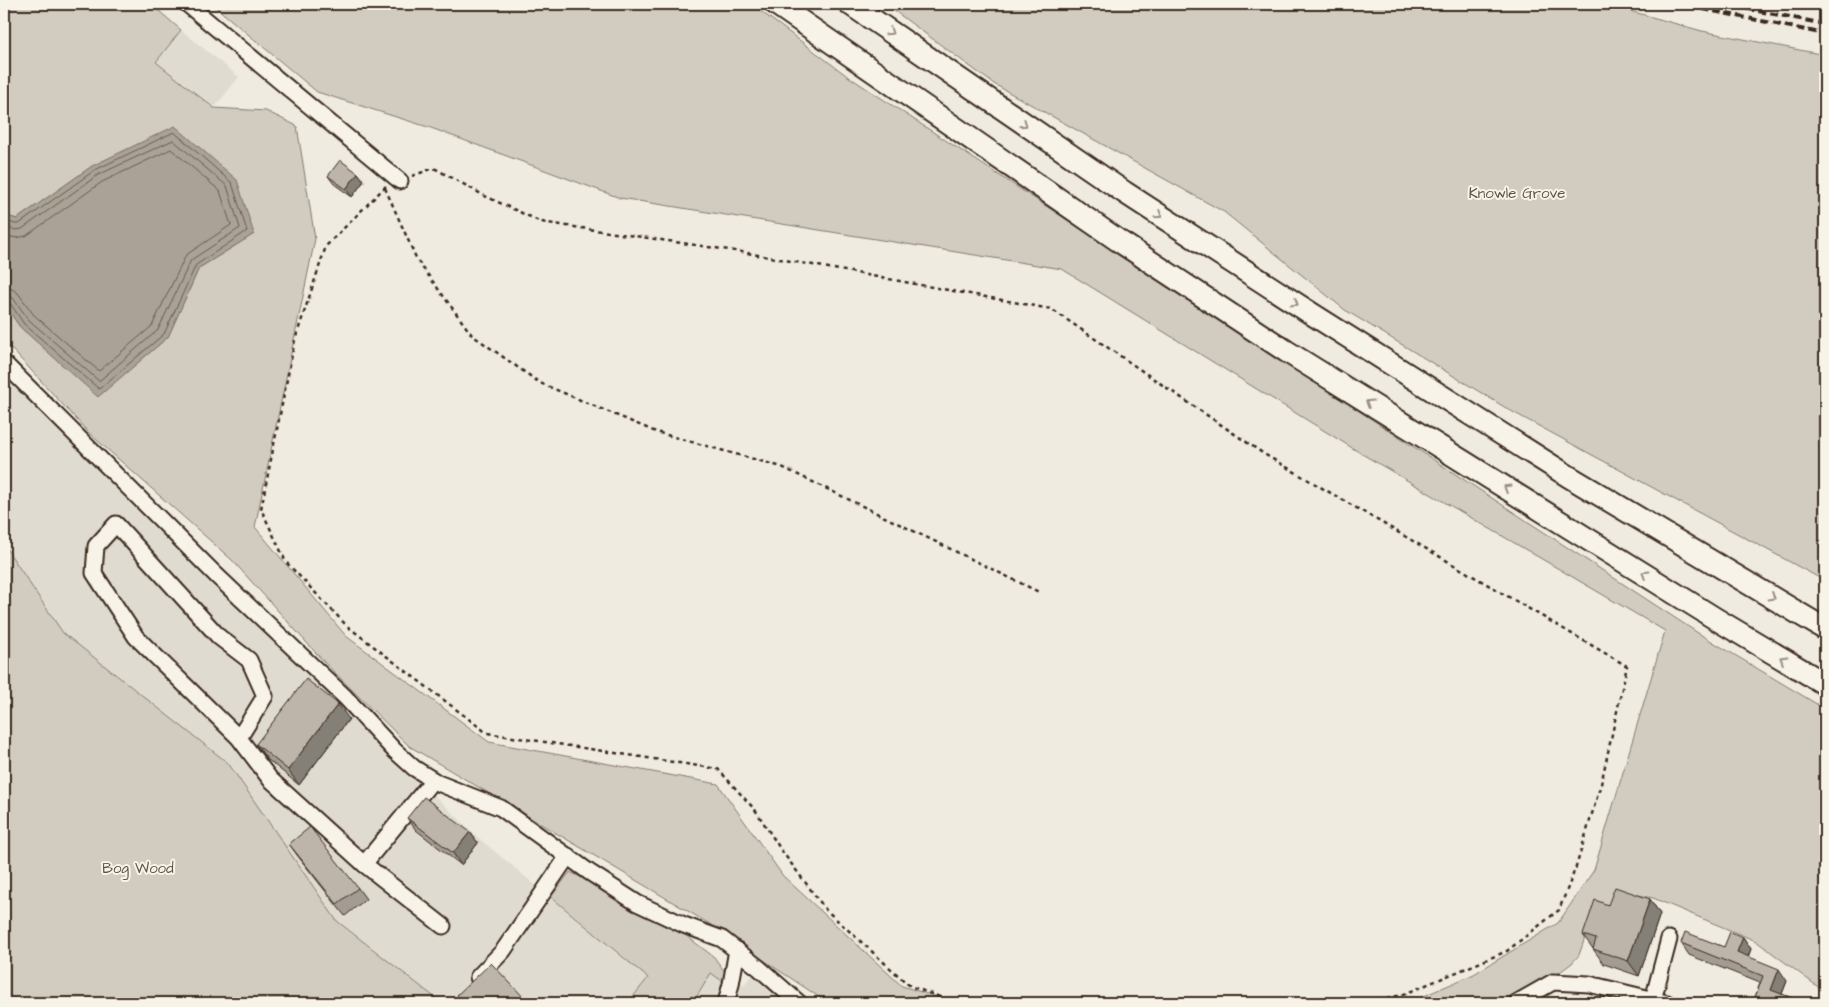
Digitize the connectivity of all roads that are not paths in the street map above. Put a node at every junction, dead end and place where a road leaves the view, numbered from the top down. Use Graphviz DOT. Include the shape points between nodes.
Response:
graph roads {
  1 [pos="186,4"];
  2 [pos="776,4"];
  3 [pos="850,4"];
  4 [pos="400,181"];
  5 [pos="4,363"];
  6 [pos="1825,629"];
  7 [pos="1825,684"];
  8 [pos="240,738"];
  9 [pos="433,780"];
  10 [pos="568,856"];
  11 [pos="364,864"];
  12 [pos="444,926"];
  13 [pos="1669,939"];
  14 [pos="736,950"];
  15 [pos="470,985"];
  16 [pos="1660,1002"];
  17 [pos="726,1003"];
  18 [pos="799,1003"];
  19 [pos="1516,1003"];
  1 -- 4 [label="lane"];
  7 -- 2 [label="highway, one-way" via="1286,351 1119,242"];
  3 -- 6 [label="highway, one-way" via="1124,192 1304,309 1568,476"];
  5 -- 9 [label="lane" via="216,575 346,697 394,750"];
  8 -- 8 [label="lane" via="136,638 94,572 96,546 116,524 219,637 249,660 265,696"];
  8 -- 11 [label="lane" via="270,779"];
  9 -- 10 [label="lane" via="501,808"];
  9 -- 11 [label="lane"];
  10 -- 14 [label="lane" via="637,902 722,939"];
  10 -- 15 [label="lane" via="503,951"];
  11 -- 12 [label="lane"];
  13 -- 16 [label="lane"];
  14 -- 17 [label="lane"];
  14 -- 18 [label="lane"];
  16 -- 19 [label="lane" via="1589,984 1553,982"];
}
